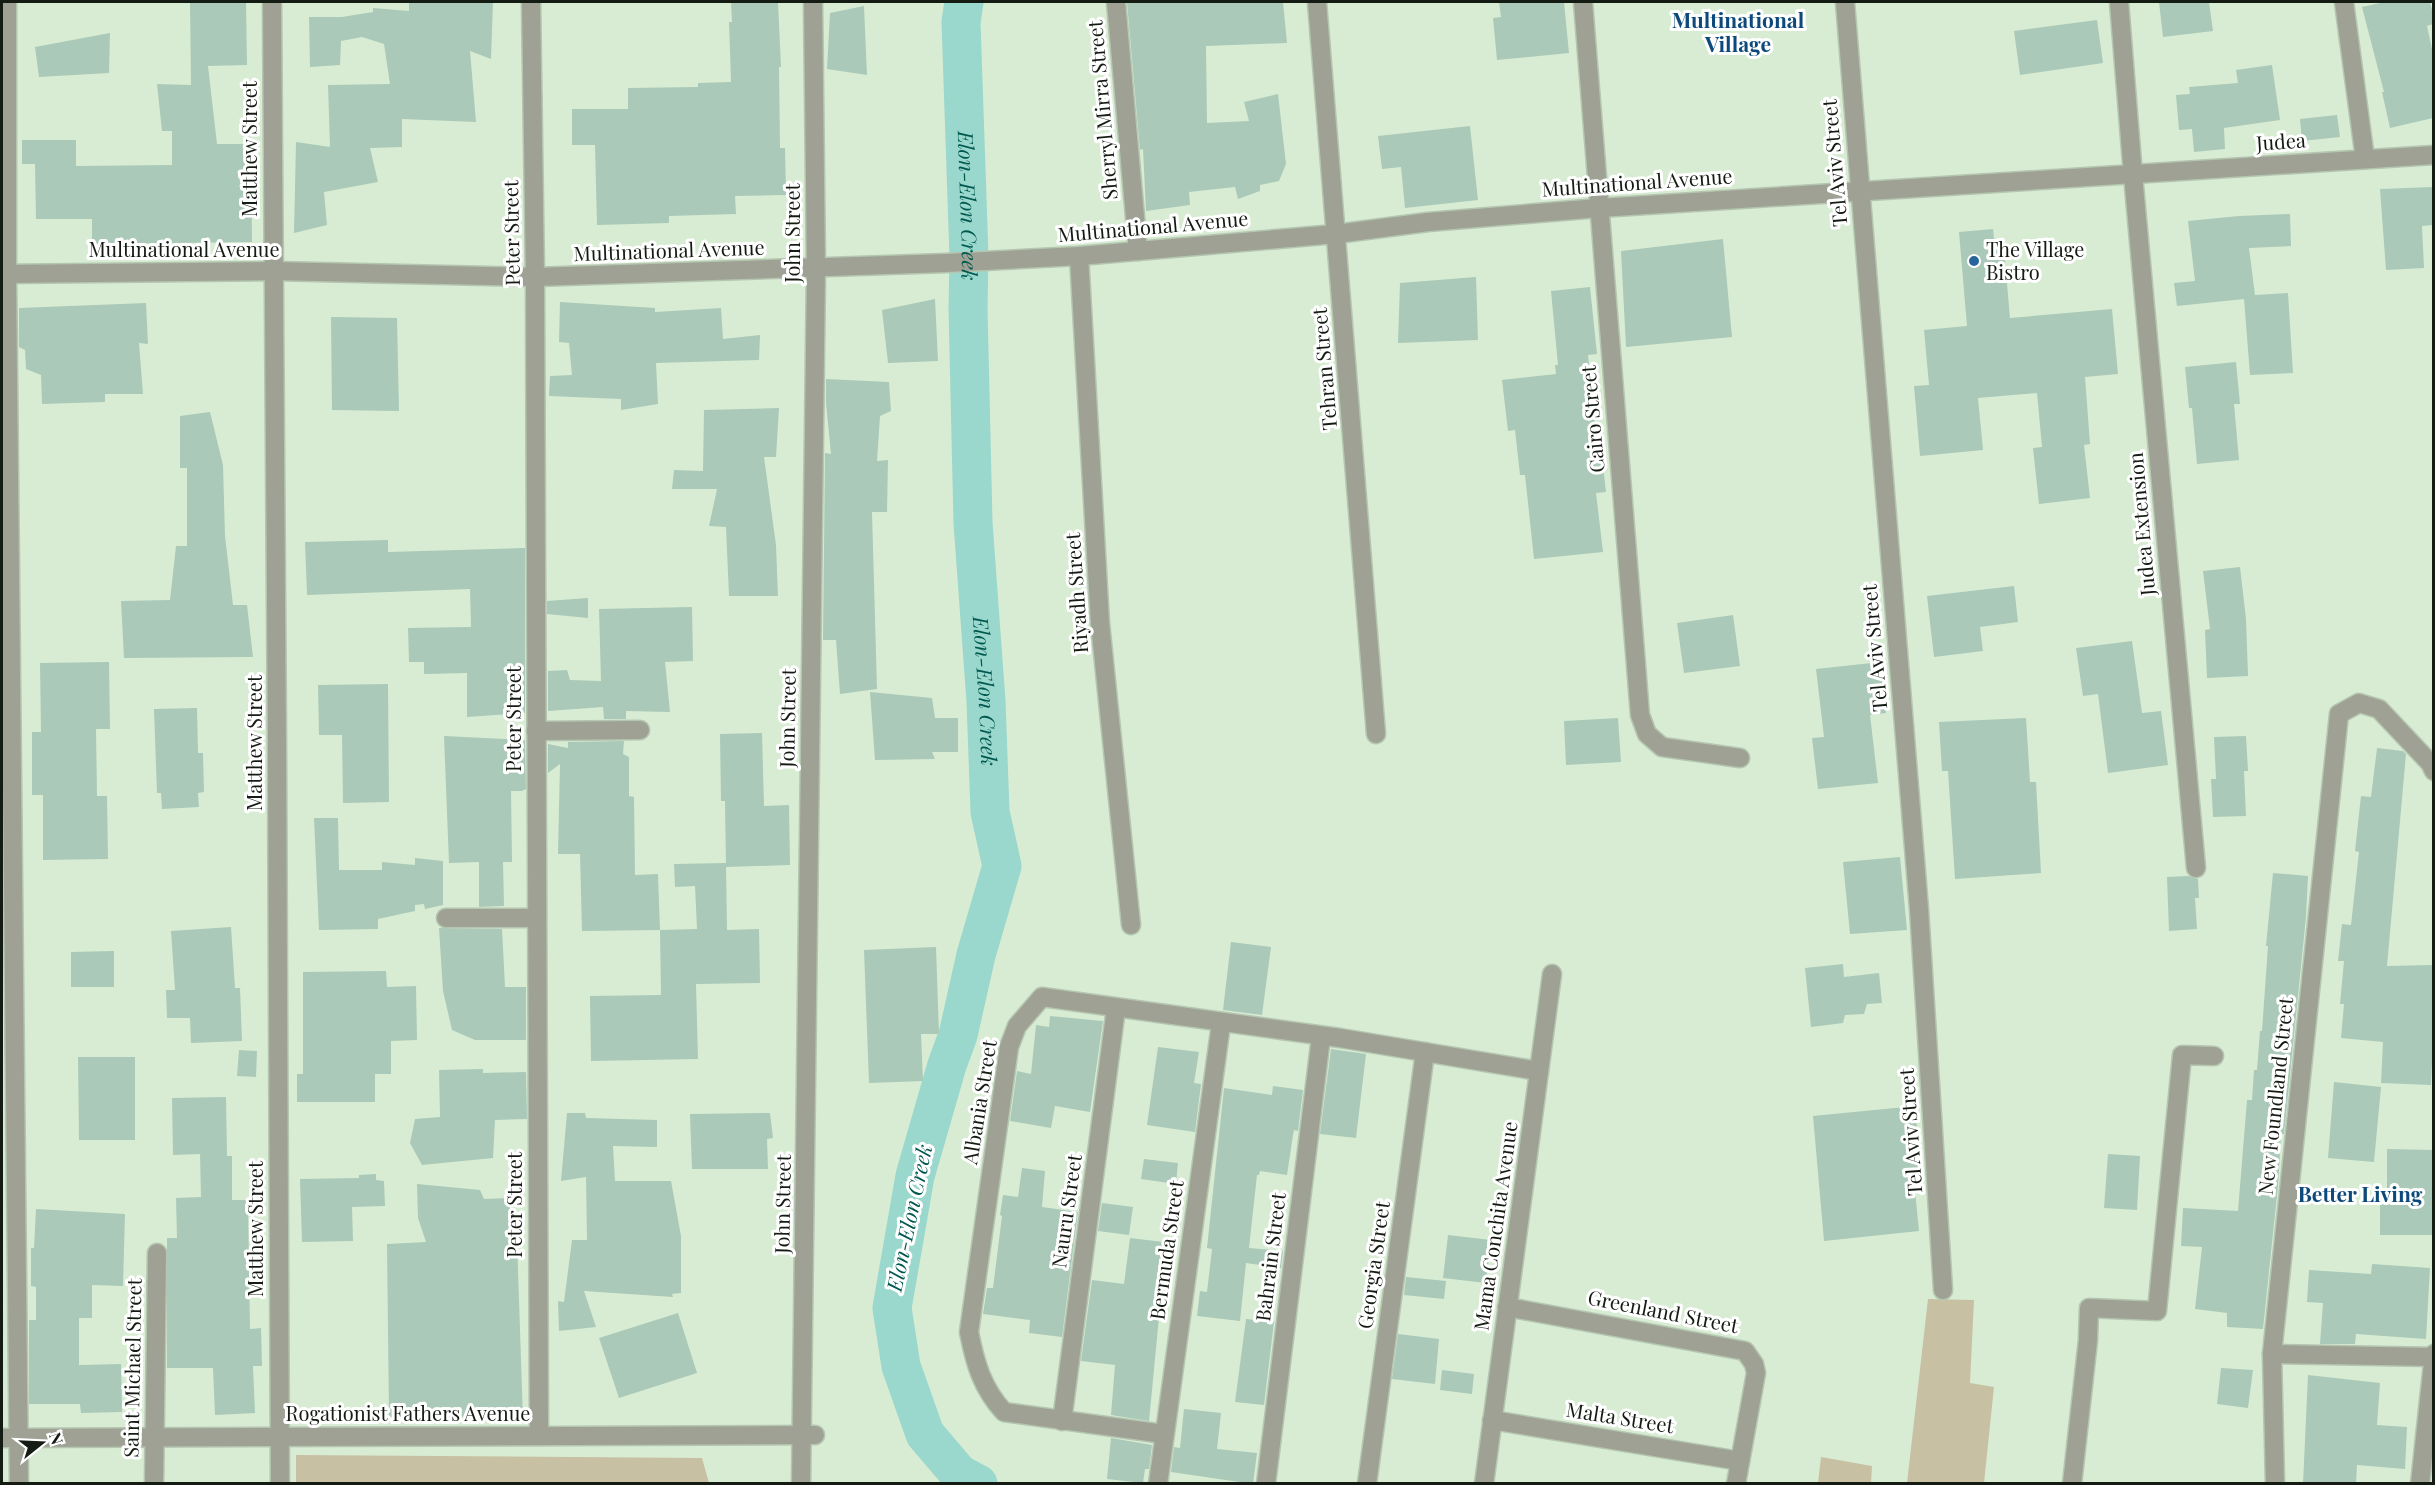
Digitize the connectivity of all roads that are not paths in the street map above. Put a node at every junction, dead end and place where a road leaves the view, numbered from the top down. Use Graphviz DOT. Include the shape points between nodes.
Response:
graph roads {
  1 [pos="7,2"];
  2 [pos="272,2"];
  3 [pos="531,2"];
  4 [pos="813,2"];
  5 [pos="1116,2"];
  6 [pos="1317,2"];
  7 [pos="1583,2"];
  8 [pos="1845,2"];
  9 [pos="2119,2"];
  10 [pos="2344,2"];
  11 [pos="2433,155"];
  12 [pos="2365,159"];
  13 [pos="2133,175"];
  14 [pos="1860,191"];
  15 [pos="1599,208"];
  16 [pos="1336,234"];
  17 [pos="1138,251"];
  18 [pos="1079,256"];
  19 [pos="816,269"];
  20 [pos="274,271"];
  21 [pos="4,274"];
  22 [pos="535,277"];
  23 [pos="640,730"];
  24 [pos="536,731"];
  25 [pos="1376,734"];
  26 [pos="1740,758"];
  27 [pos="2433,771"];
  28 [pos="2196,868"];
  29 [pos="446,918"];
  30 [pos="537,918"];
  31 [pos="1131,925"];
  32 [pos="1552,974"];
  33 [pos="1116,1008"];
  34 [pos="1221,1024"];
  35 [pos="1322,1036"];
  36 [pos="1425,1052"];
  37 [pos="2214,1056"];
  38 [pos="1539,1071"];
  39 [pos="157,1253"];
  40 [pos="1943,1290"];
  41 [pos="1507,1307"];
  42 [pos="2272,1354"];
  43 [pos="2433,1356"];
  44 [pos="1492,1419"];
  45 [pos="1062,1420"];
  46 [pos="1164,1434"];
  47 [pos="539,1436"];
  48 [pos="809,1436"];
  49 [pos="155,1437"];
  50 [pos="279,1437"];
  51 [pos="10,1438"];
  52 [pos="1740,1461"];
  53 [pos="20,1484"];
  54 [pos="154,1484"];
  55 [pos="280,1484"];
  56 [pos="801,1484"];
  57 [pos="1158,1484"];
  58 [pos="1266,1484"];
  59 [pos="1367,1484"];
  60 [pos="1484,1484"];
  61 [pos="1736,1484"];
  62 [pos="2072,1484"];
  63 [pos="2275,1484"];
  64 [pos="2420,1484"];
  1 -- 21 [label="street"];
  2 -- 20 [label="street, Matthew Street"];
  3 -- 22 [label="street, Peter Street"];
  4 -- 19 [label="street, John Street"];
  5 -- 17 [label="street, Sherryl Mirra Street"];
  6 -- 16 [label="street, Tehran Street"];
  7 -- 15 [label="street, Cairo Street"];
  8 -- 14 [label="street, Tel Aviv Street"];
  9 -- 13 [label="street"];
  10 -- 12 [label="street"];
  11 -- 12 [label="street, Judea"];
  12 -- 13 [label="street, Judea"];
  13 -- 14 [label="street, Multinational Avenue"];
  13 -- 28 [label="street, Judea Extension"];
  14 -- 15 [label="street, Multinational Avenue"];
  14 -- 40 [label="street, Tel Aviv Street" via="1919,909"];
  15 -- 16 [label="street, Multinational Avenue"];
  15 -- 26 [label="street, Cairo Street" via="1640,715 1647,734 1662,747"];
  16 -- 17 [label="street, Multinational Avenue"];
  16 -- 25 [label="street, Tehran Street"];
  17 -- 18 [label="street, Multinational Avenue"];
  18 -- 19 [label="street, Multinational Avenue"];
  18 -- 31 [label="street, Riyadh Street" via="1101,623"];
  19 -- 22 [label="street, Multinational Avenue"];
  19 -- 48 [label="street, John Street"];
  20 -- 21 [label="street, Multinational Avenue"];
  20 -- 22 [label="street, Multinational Avenue"];
  20 -- 50 [label="street, Matthew Street"];
  21 -- 51 [label="street"];
  22 -- 24 [label="street, Peter Street"];
  23 -- 24 [label="street"];
  24 -- 30 [label="street, Peter Street"];
  27 -- 42 [label="street, New Foundland Street" via="2379,709 2360,703 2339,714"];
  29 -- 30 [label="street"];
  30 -- 47 [label="street, Peter Street"];
  32 -- 38 [label="street, Mama Conchita Avenue"];
  33 -- 34 [label="street, Albania Street"];
  33 -- 45 [label="street, Nauru Street"];
  33 -- 45 [label="street, Albania Street" via="1042,997 1017,1026 1009,1047 969,1332 974,1359 989,1396 1004,1412"];
  34 -- 35 [label="street, Albania Street"];
  34 -- 46 [label="street, Bermuda Street"];
  35 -- 36 [label="street, Albania Street"];
  35 -- 58 [label="street, Bahrain Street"];
  36 -- 38 [label="street, Albania Street"];
  36 -- 59 [label="street, Georgia Street"];
  37 -- 62 [label="street" via="2182,1055 2157,1311 2089,1308"];
  38 -- 41 [label="street, Mama Conchita Avenue"];
  39 -- 49 [label="street, Saint Michael Street"];
  41 -- 44 [label="street, Mama Conchita Avenue"];
  41 -- 52 [label="street, Greenland Street" via="1745,1351 1756,1372"];
  42 -- 43 [label="street"];
  42 -- 63 [label="street, New Foundland Street"];
  43 -- 64 [label="street"];
  44 -- 52 [label="street, Malta Street"];
  44 -- 60 [label="street, Mama Conchita Avenue"];
  45 -- 46 [label="street, Albania Street"];
  46 -- 57 [label="street, Bermuda Street"];
  47 -- 48 [label="street, Rogationist Fathers Avenue"];
  47 -- 50 [label="street, Rogationist Fathers Avenue"];
  48 -- 56 [label="street, John Street"];
  49 -- 50 [label="street, Rogationist Fathers Avenue"];
  49 -- 51 [label="street, Rogationist Fathers Avenue"];
  49 -- 54 [label="street, Saint Michael Street"];
  50 -- 55 [label="street, Matthew Street"];
  51 -- 53 [label="street"];
  52 -- 61 [label="street, Greenland Street"];
}
